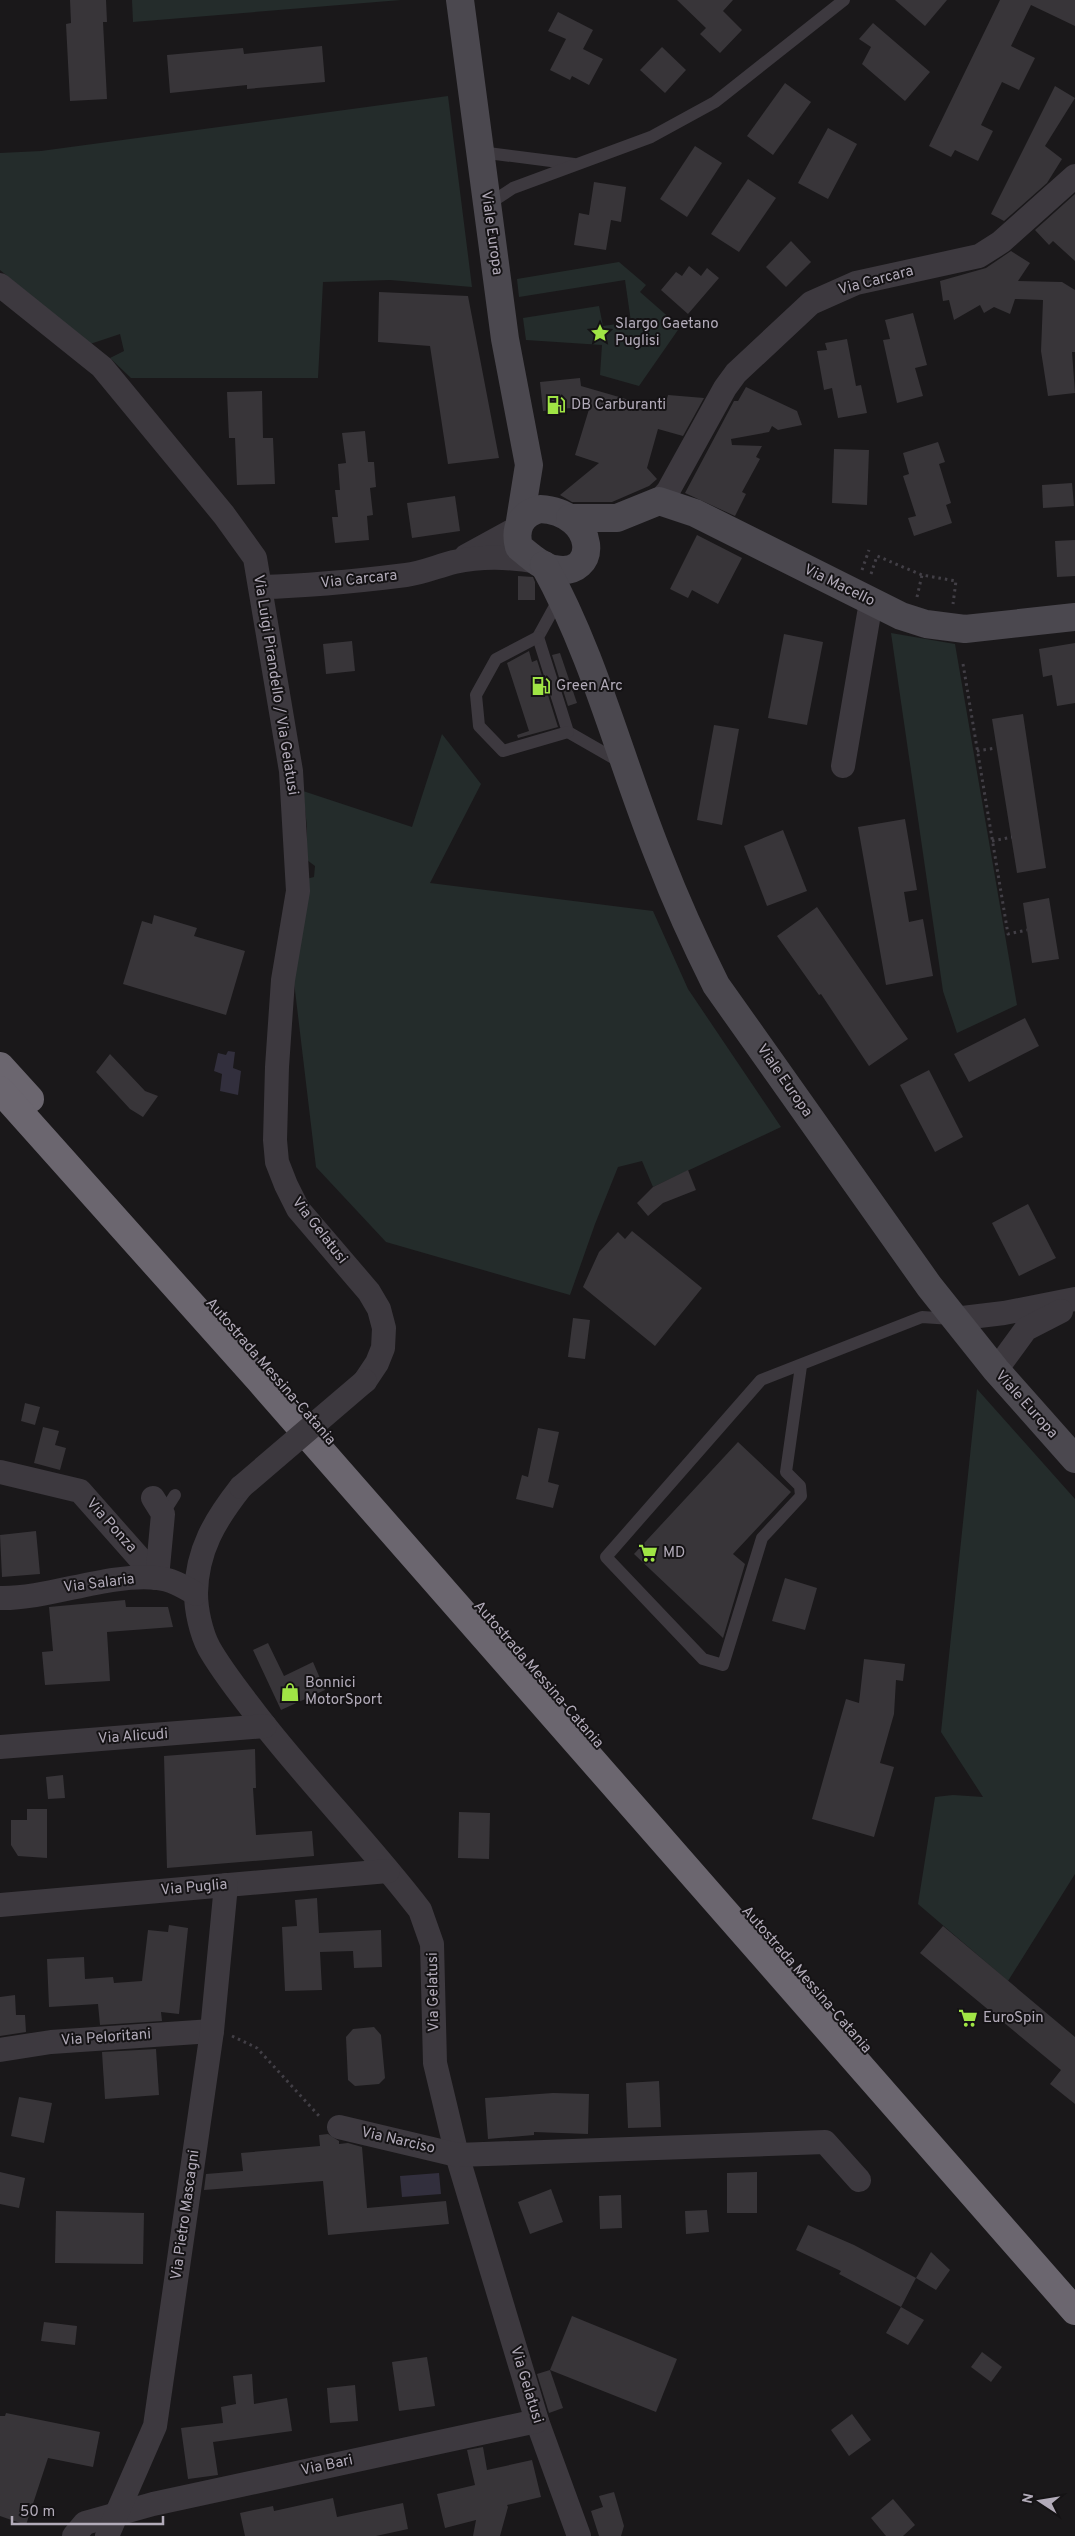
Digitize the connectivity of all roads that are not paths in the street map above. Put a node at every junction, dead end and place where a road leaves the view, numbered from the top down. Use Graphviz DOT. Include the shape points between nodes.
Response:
graph roads {
  1 [pos="460,0"];
  2 [pos="844,0"];
  3 [pos="480,152"];
  4 [pos="579,164"];
  5 [pos="1075,176"];
  6 [pos="487,205"];
  7 [pos="0,285"];
  8 [pos="529,465"];
  9 [pos="659,501"];
  10 [pos="565,515"];
  11 [pos="617,518"];
  12 [pos="519,524"];
  13 [pos="584,558"];
  14 [pos="456,562"];
  15 [pos="541,564"];
  16 [pos="261,587"];
  17 [pos="869,593"];
  18 [pos="560,597"];
  19 [pos="1075,617"];
  20 [pos="538,637"];
  21 [pos="584,649"];
  22 [pos="568,732"];
  23 [pos="626,765"];
  24 [pos="843,766"];
  25 [pos="0,1066"];
  26 [pos="277,1067"];
  27 [pos="0,1090"];
  28 [pos="0,1110"];
  29 [pos="1075,1299"];
  30 [pos="1075,1305"];
  31 [pos="954,1319"];
  32 [pos="801,1366"];
  33 [pos="996,1370"];
  34 [pos="1075,1459"];
  35 [pos="0,1472"];
  36 [pos="164,1503"];
  37 [pos="157,1578"];
  38 [pos="196,1594"];
  39 [pos="0,1598"];
  40 [pos="265,1726"];
  41 [pos="0,1747"];
  42 [pos="388,1871"];
  43 [pos="226,1885"];
  44 [pos="0,1905"];
  45 [pos="212,2031"];
  46 [pos="0,2050"];
  47 [pos="339,2127"];
  48 [pos="457,2155"];
  49 [pos="859,2180"];
  50 [pos="1075,2286"];
  51 [pos="1075,2310"];
  52 [pos="1075,2328"];
  53 [pos="537,2421"];
  54 [pos="118,2515"];
  55 [pos="74,2536"];
  56 [pos="107,2536"];
  57 [pos="129,2536"];
  58 [pos="579,2536"];
  1 -- 3 [label="main road, Viale Europa"];
  2 -- 4 [label="lane" via="715,102 651,137"];
  3 -- 4 [label="lane"];
  3 -- 6 [label="main road, Viale Europa"];
  4 -- 6 [label="lane" via="513,188"];
  5 -- 9 [label="street, Via Carcara" via="1001,242 979,256 856,283 811,303 736,373 668,491"];
  6 -- 8 [label="main road, Viale Europa" via="505,339"];
  7 -- 16 [label="street, Via Luigi Pirandello / Via Gelatusi" via="102,367 224,515 255,558"];
  8 -- 10 [label="main road"];
  8 -- 12 [label="main road"];
  9 -- 11 [label="main road"];
  9 -- 17 [label="main road, Via Macello" via="694,513"];
  10 -- 11 [label="main road"];
  10 -- 12 [label="main road" via="540,509 530,512"];
  10 -- 13 [label="main road" via="585,533 588,544"];
  11 -- 13 [label="main road"];
  12 -- 14 [label="street"];
  12 -- 15 [label="main road" via="519,547"];
  13 -- 15 [label="main road" via="566,570"];
  13 -- 21 [label="main road" via="578,593"];
  14 -- 15 [label="street" via="510,557"];
  14 -- 16 [label="street, Via Carcara" via="408,574"];
  15 -- 18 [label="main road"];
  16 -- 26 [label="street, Via Luigi Pirandello / Via Gelatusi" via="290,771 298,891 283,980"];
  17 -- 19 [label="main road, Via Macello" via="901,616 949,628"];
  17 -- 24 [label="street"];
  18 -- 20 [label="lane"];
  18 -- 21 [label="main road"];
  20 -- 22 [label="lane"];
  20 -- 22 [label="lane" via="496,659 476,695 479,726 503,751"];
  21 -- 23 [label="main road, Viale Europa"];
  22 -- 23 [label="lane"];
  23 -- 31 [label="main road, Viale Europa" via="658,857 716,985"];
  25 -- 50 [label="highway, Autostrada Messina-Catania"];
  26 -- 38 [label="street, Via Gelatusi, bridge" via="275,1140 286,1185 298,1209 369,1292 379,1309 384,1328 383,1348 378,1364 365,1381 240,1488 218,1516 204,1546"];
  27 -- 51 [label="highway"];
  28 -- 52 [label="highway, Autostrada Messina-Catania"];
  29 -- 31 [label="street"];
  30 -- 33 [label="street" via="1026,1329"];
  31 -- 32 [label="lane" via="922,1317"];
  31 -- 33 [label="main road, Viale Europa"];
  32 -- 32 [label="lane" via="761,1380 606,1558 703,1659 723,1665 762,1538 801,1496 800,1486 786,1472"];
  33 -- 34 [label="main road, Viale Europa"];
  35 -- 37 [label="street, Via Ponza" via="80,1491"];
  36 -- 37 [label="street"];
  37 -- 38 [label="street, Via Salaria" via="176,1583"];
  37 -- 39 [label="street, Via Salaria" via="115,1580"];
  38 -- 40 [label="street, Via Gelatusi" via="199,1619 208,1646"];
  40 -- 41 [label="street, Via Alicudi"];
  40 -- 42 [label="street, Via Gelatusi"];
  42 -- 43 [label="street, Via Puglia"];
  42 -- 48 [label="street, Via Gelatusi" via="420,1910 432,1944 435,2063"];
  43 -- 44 [label="street, Via Puglia"];
  43 -- 45 [label="street, Via Pietro Mascagni"];
  45 -- 46 [label="street, Via Peloritani" via="51,2042"];
  45 -- 54 [label="street, Via Pietro Mascagni" via="155,2426"];
  47 -- 48 [label="street, Via Narciso"];
  48 -- 49 [label="street, Via Narciso" via="825,2142"];
  48 -- 53 [label="street, Via Gelatusi"];
  53 -- 54 [label="street, Via Bari" via="153,2504"];
  53 -- 58 [label="street, Via Gelatusi"];
  54 -- 55 [label="street, Via Bari" via="85,2523"];
  54 -- 56 [label="street, Via Pietro Mascagni"];
  54 -- 57 [label="street"];
}
